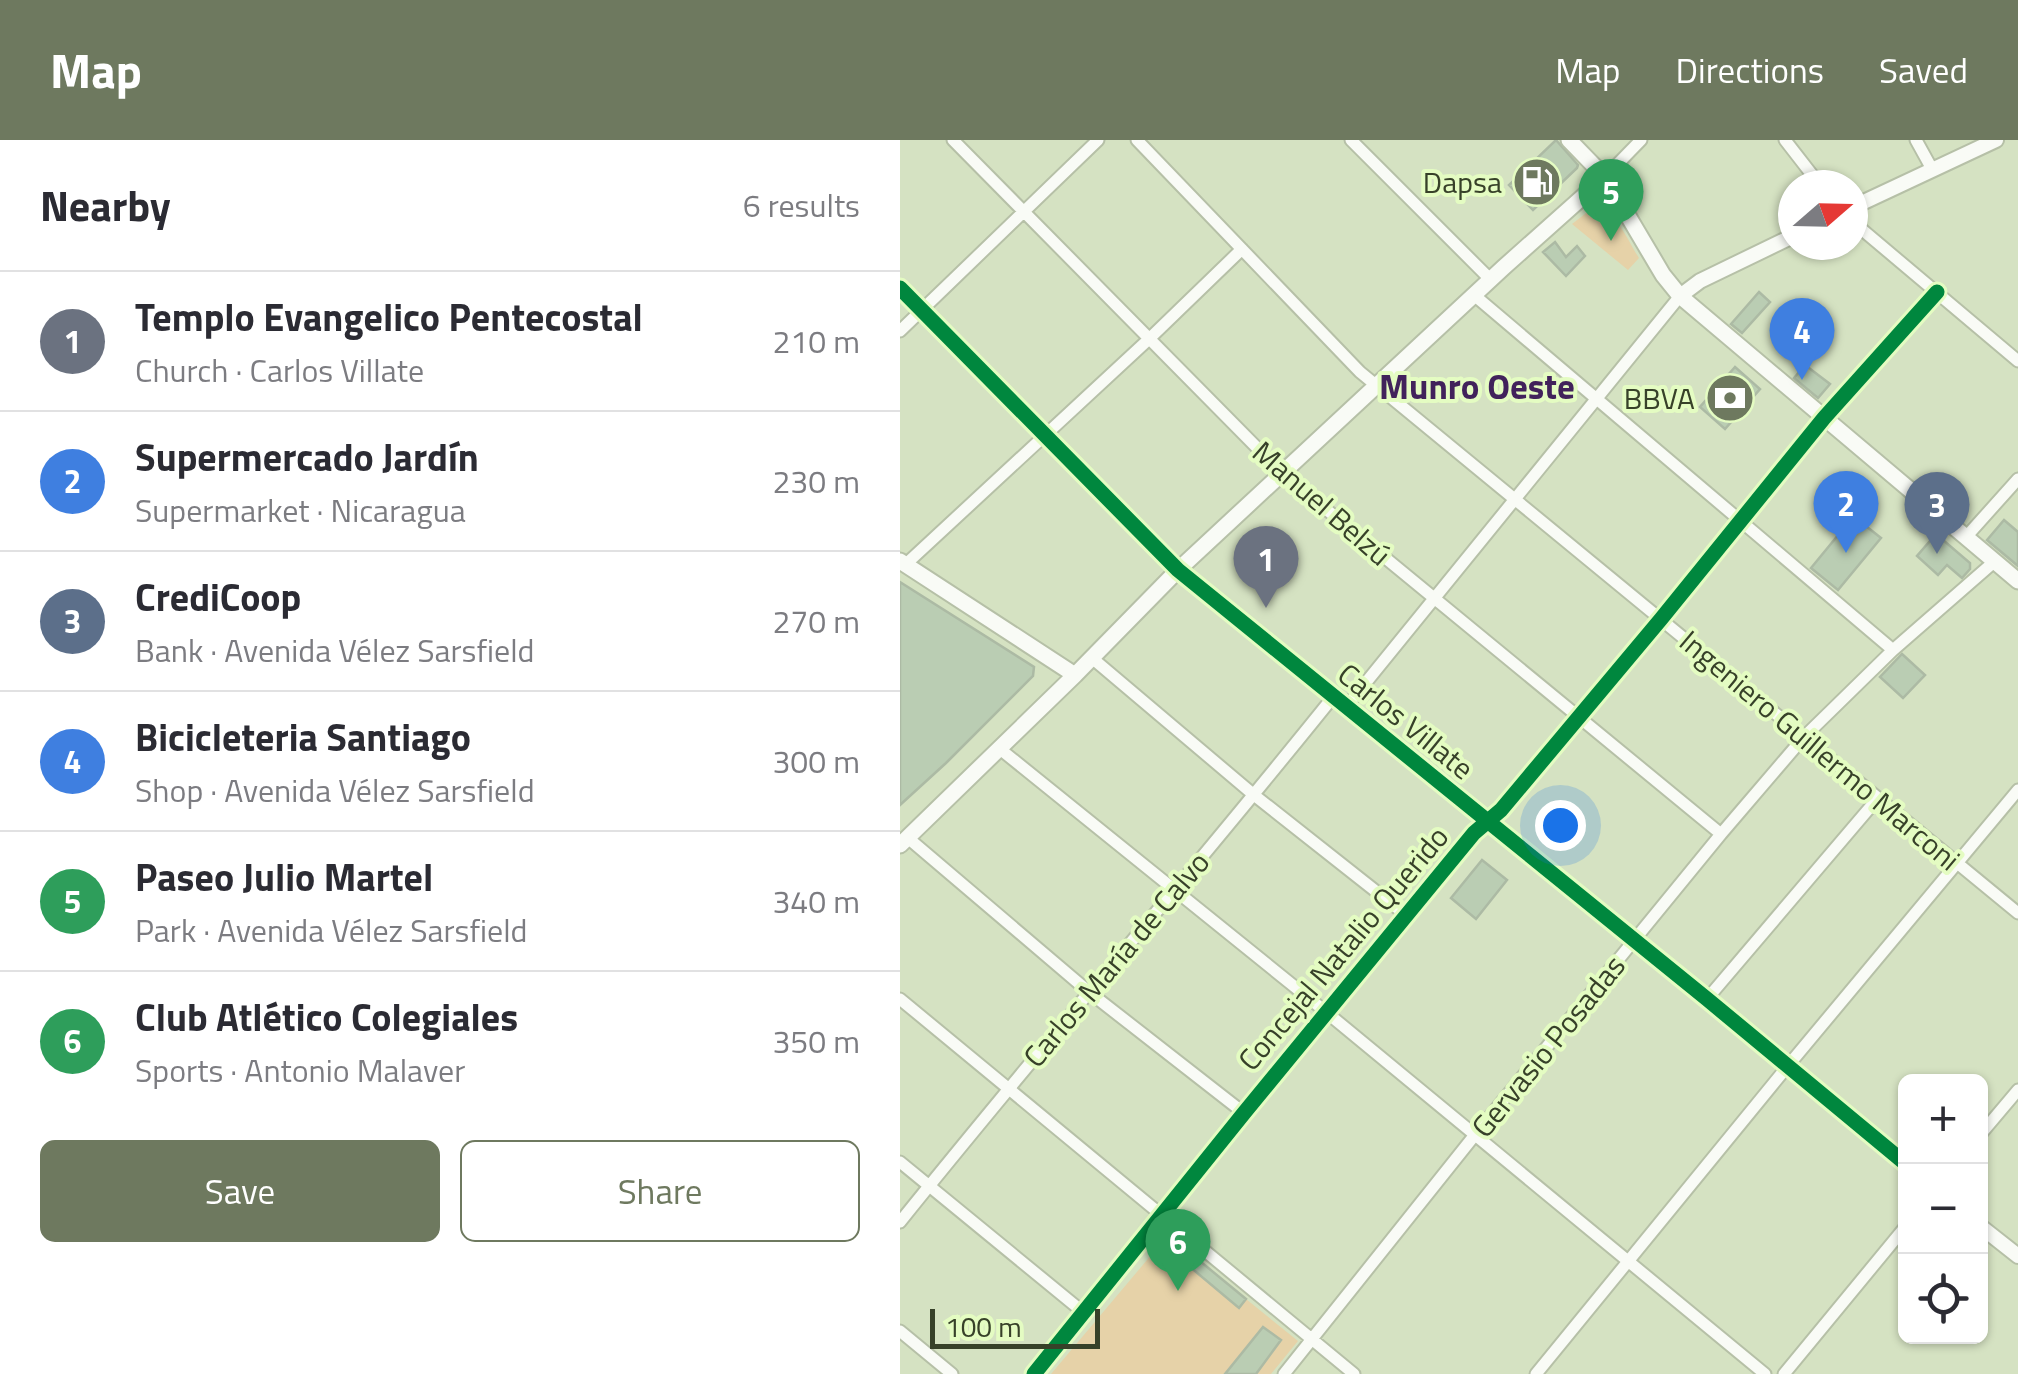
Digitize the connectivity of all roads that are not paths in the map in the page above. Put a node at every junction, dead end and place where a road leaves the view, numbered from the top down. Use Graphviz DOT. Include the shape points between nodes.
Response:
graph roads {
  1 [pos="953,140"];
  2 [pos="1098,140"];
  3 [pos="1137,140"];
  4 [pos="1351,140"];
  5 [pos="1569,140"];
  6 [pos="1640,140"];
  7 [pos="1785,140"];
  8 [pos="1916,140"];
  9 [pos="1996,140"];
  10 [pos="1932,169"];
  11 [pos="1808,170"];
  12 [pos="1605,176"];
  13 [pos="1868,200"];
  14 [pos="1024,212"];
  15 [pos="1868,234"];
  16 [pos="1778,243"];
  17 [pos="1242,249"];
  18 [pos="1490,279"];
  19 [pos="900,288"];
  20 [pos="1937,292"];
  21 [pos="1474,295"];
  22 [pos="1680,296"];
  23 [pos="922,310"];
  24 [pos="900,332"];
  25 [pos="1149,339"];
  26 [pos="2018,361"];
  27 [pos="1377,385"];
  28 [pos="1596,398"];
  29 [pos="1824,418"];
  30 [pos="1045,436"];
  31 [pos="1282,473"];
  32 [pos="2018,478"];
  33 [pos="1516,499"];
  34 [pos="1740,520"];
  35 [pos="1966,537"];
  36 [pos="1994,561"];
  37 [pos="903,563"];
  38 [pos="1178,570"];
  39 [pos="2018,580"];
  40 [pos="1434,598"];
  41 [pos="1661,619"];
  42 [pos="1893,650"];
  43 [pos="1092,658"];
  44 [pos="1075,675"];
  45 [pos="1340,702"];
  46 [pos="1579,718"];
  47 [pos="1804,737"];
  48 [pos="1000,749"];
  49 [pos="2018,790"];
  50 [pos="1254,795"];
  51 [pos="1878,798"];
  52 [pos="1486,822"];
  53 [pos="1721,834"];
  54 [pos="904,842"];
  55 [pos="1957,864"];
  56 [pos="1175,890"];
  57 [pos="2018,913"];
  58 [pos="1406,916"];
  59 [pos="1634,940"];
  60 [pos="1089,992"];
  61 [pos="900,999"];
  62 [pos="1707,999"];
  63 [pos="1326,1012"];
  64 [pos="1787,1067"];
  65 [pos="1008,1087"];
  66 [pos="2018,1090"];
  67 [pos="1244,1112"];
  68 [pos="1988,1126"];
  69 [pos="1474,1136"];
  70 [pos="1898,1157"];
  71 [pos="900,1162"];
  72 [pos="929,1186"];
  73 [pos="1162,1216"];
  74 [pos="900,1222"];
  75 [pos="1988,1232"];
  76 [pos="1898,1236"];
  77 [pos="2018,1256"];
  78 [pos="1628,1263"];
  79 [pos="1083,1312"];
  80 [pos="900,1331"];
  81 [pos="1312,1340"];
  82 [pos="952,1374"];
  83 [pos="1034,1374"];
  84 [pos="1284,1374"];
  85 [pos="1354,1374"];
  86 [pos="1536,1374"];
  87 [pos="1765,1374"];
  88 [pos="1784,1374"];
  1 -- 14 [label="street, Manuel Belzú"];
  2 -- 14 [label="street"];
  3 -- 17 [label="street, Ingeniero Guillermo Marconi"];
  4 -- 18 [label="street"];
  5 -- 12 [label="main road"];
  6 -- 12 [label="street"];
  7 -- 11 [label="street"];
  8 -- 10 [label="street"];
  9 -- 10 [label="street"];
  10 -- 13 [label="street"];
  12 -- 18 [label="main road"];
  12 -- 22 [label="main road"];
  14 -- 23 [label="street"];
  14 -- 25 [label="street, Manuel Belzú"];
  15 -- 20 [label="street"];
  16 -- 22 [label="street, Carlos María de Calvo"];
  17 -- 25 [label="street"];
  17 -- 27 [label="street, Ingeniero Guillermo Marconi"];
  18 -- 21 [label="main road"];
  19 -- 23 [label="street, Carlos Villate"];
  20 -- 26 [label="street"];
  20 -- 29 [label="street, Concejal Natalio Querido"];
  21 -- 27 [label="main road"];
  21 -- 28 [label="street"];
  22 -- 28 [label="street, Carlos María de Calvo"];
  22 -- 29 [label="main road"];
  23 -- 24 [label="street"];
  23 -- 30 [label="street, Carlos Villate"];
  25 -- 30 [label="street"];
  25 -- 31 [label="street, Manuel Belzú"];
  27 -- 31 [label="main road"];
  27 -- 33 [label="street, Ingeniero Guillermo Marconi"];
  28 -- 33 [label="street, Carlos María de Calvo"];
  28 -- 34 [label="street"];
  29 -- 34 [label="street, Concejal Natalio Querido"];
  29 -- 35 [label="main road"];
  30 -- 37 [label="street"];
  30 -- 38 [label="street, Carlos Villate"];
  31 -- 38 [label="main road"];
  31 -- 40 [label="street, Manuel Belzú"];
  32 -- 35 [label="street"];
  33 -- 40 [label="street, Carlos María de Calvo"];
  33 -- 41 [label="street, Ingeniero Guillermo Marconi"];
  34 -- 41 [label="street, Concejal Natalio Querido"];
  34 -- 42 [label="street"];
  35 -- 36 [label="main road"];
  36 -- 39 [label="main road"];
  36 -- 42 [label="street, Gervasio Posadas"];
  37 -- 44 [label="main road"];
  38 -- 43 [label="main road"];
  38 -- 45 [label="street, Carlos Villate"];
  40 -- 45 [label="street, Carlos María de Calvo"];
  40 -- 46 [label="street, Manuel Belzú"];
  41 -- 46 [label="street, Concejal Natalio Querido"];
  41 -- 47 [label="street, Ingeniero Guillermo Marconi"];
  42 -- 47 [label="street, Gervasio Posadas"];
  43 -- 44 [label="main road"];
  43 -- 50 [label="street"];
  44 -- 48 [label="main road"];
  45 -- 50 [label="street, Carlos María de Calvo"];
  45 -- 52 [label="street, Carlos Villate"];
  46 -- 52 [label="street, Concejal Natalio Querido"];
  46 -- 53 [label="street, Manuel Belzú"];
  47 -- 51 [label="street, Ingeniero Guillermo Marconi"];
  47 -- 53 [label="street, Gervasio Posadas"];
  48 -- 54 [label="main road"];
  48 -- 56 [label="street"];
  49 -- 55 [label="street"];
  50 -- 56 [label="street, Carlos María de Calvo"];
  50 -- 58 [label="street"];
  51 -- 55 [label="street, Ingeniero Guillermo Marconi"];
  51 -- 62 [label="street"];
  52 -- 58 [label="street, Concejal Natalio Querido"];
  52 -- 59 [label="street, Carlos Villate"];
  53 -- 59 [label="street, Gervasio Posadas"];
  54 -- 60 [label="street"];
  55 -- 57 [label="street, Ingeniero Guillermo Marconi"];
  55 -- 64 [label="street"];
  56 -- 60 [label="street, Carlos María de Calvo"];
  56 -- 63 [label="street"];
  58 -- 63 [label="street, Concejal Natalio Querido"];
  59 -- 62 [label="street, Carlos Villate"];
  59 -- 69 [label="street, Gervasio Posadas"];
  60 -- 65 [label="street, Carlos María de Calvo"];
  60 -- 67 [label="street"];
  61 -- 65 [label="street"];
  62 -- 64 [label="street, Carlos Villate"];
  63 -- 67 [label="street, Concejal Natalio Querido"];
  63 -- 69 [label="street"];
  64 -- 70 [label="street, Carlos Villate"];
  64 -- 78 [label="street"];
  65 -- 72 [label="street, Carlos María de Calvo"];
  65 -- 73 [label="street"];
  66 -- 68 [label="street"];
  67 -- 73 [label="street, Concejal Natalio Querido"];
  69 -- 78 [label="street"];
  69 -- 81 [label="street, Gervasio Posadas"];
  71 -- 72 [label="street"];
  72 -- 74 [label="street, Carlos María de Calvo"];
  72 -- 79 [label="street"];
  73 -- 79 [label="street, Concejal Natalio Querido"];
  73 -- 81 [label="street"];
  75 -- 77 [label="street"];
  76 -- 88 [label="street"];
  78 -- 86 [label="street"];
  78 -- 87 [label="street"];
  79 -- 83 [label="street, Concejal Natalio Querido"];
  80 -- 82 [label="street"];
  81 -- 84 [label="street, Gervasio Posadas"];
  81 -- 85 [label="street"];
}
